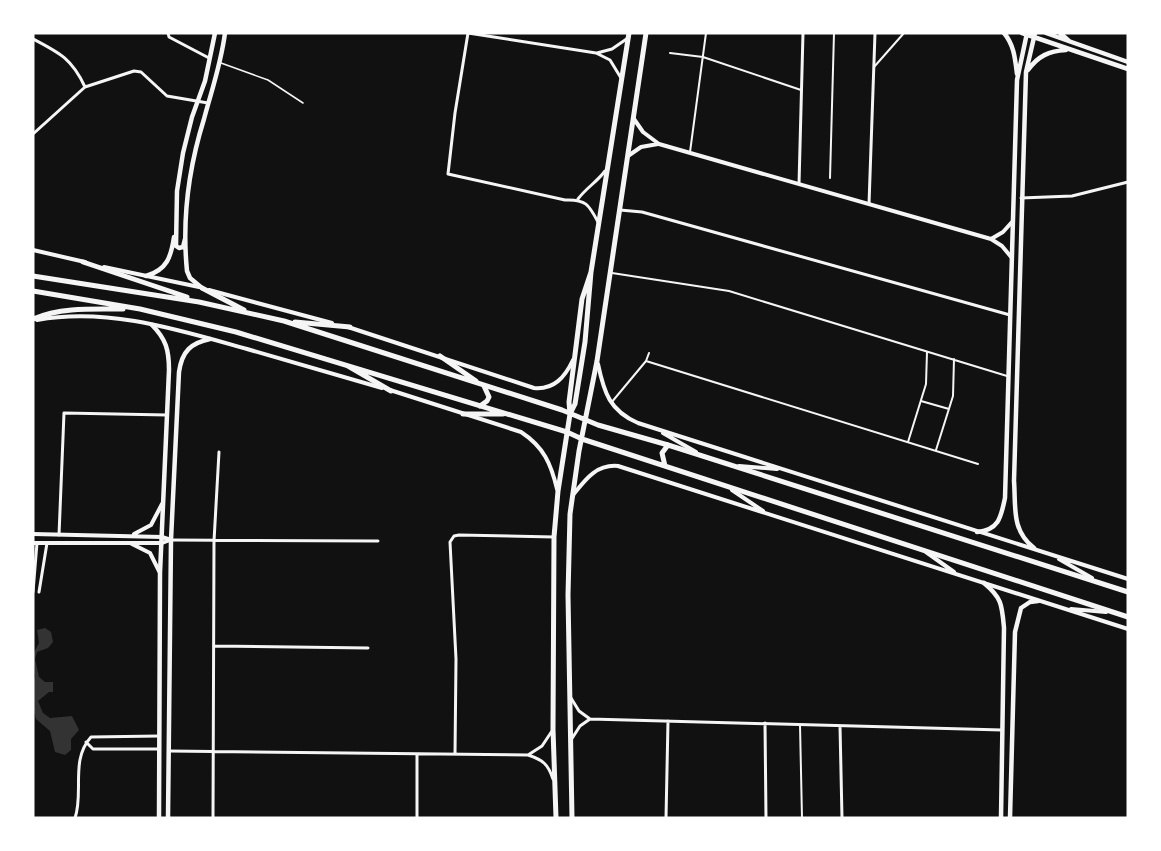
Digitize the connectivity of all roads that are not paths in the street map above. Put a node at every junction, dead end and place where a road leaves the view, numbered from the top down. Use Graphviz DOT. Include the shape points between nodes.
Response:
graph roads {
  1 [pos="168,33"];
  2 [pos="215,33"];
  3 [pos="225,33"];
  4 [pos="468,33"];
  5 [pos="646,33"];
  6 [pos="706,33"];
  7 [pos="802,33"];
  8 [pos="834,33"];
  9 [pos="875,33"];
  10 [pos="904,33"];
  11 [pos="1004,33"];
  12 [pos="1046,33"];
  13 [pos="1060,33"];
  14 [pos="1025,34"];
  15 [pos="628,35"];
  16 [pos="1034,35"];
  17 [pos="33,39"];
  18 [pos="1071,43"];
  19 [pos="1091,49"];
  20 [pos="1073,51"];
  21 [pos="596,53"];
  22 [pos="670,53"];
  23 [pos="1088,55"];
  24 [pos="703,57"];
  25 [pos="211,59"];
  26 [pos="1128,62"];
  27 [pos="221,63"];
  28 [pos="874,67"];
  29 [pos="1128,69"];
  30 [pos="1026,72"];
  31 [pos="621,78"];
  32 [pos="1017,80"];
  33 [pos="85,87"];
  34 [pos="801,90"];
  35 [pos="1017,98"];
  36 [pos="1025,98"];
  37 [pos="198,100"];
  38 [pos="209,103"];
  39 [pos="303,103"];
  40 [pos="634,119"];
  41 [pos="33,134"];
  42 [pos="659,144"];
  43 [pos="690,152"];
  44 [pos="628,156"];
  45 [pos="608,168"];
  46 [pos="831,178"];
  47 [pos="1128,182"];
  48 [pos="799,184"];
  49 [pos="1021,198"];
  50 [pos="578,199"];
  51 [pos="869,204"];
  52 [pos="620,210"];
  53 [pos="1012,222"];
  54 [pos="599,224"];
  55 [pos="175,228"];
  56 [pos="186,233"];
  57 [pos="991,239"];
  58 [pos="33,250"];
  59 [pos="1012,258"];
  60 [pos="83,262"];
  61 [pos="591,272"];
  62 [pos="611,273"];
  63 [pos="33,276"];
  64 [pos="146,276"];
  65 [pos="202,288"];
  66 [pos="33,291"];
  67 [pos="200,302"];
  68 [pos="140,309"];
  69 [pos="251,314"];
  70 [pos="1010,315"];
  71 [pos="33,320"];
  72 [pos="284,321"];
  73 [pos="152,325"];
  74 [pos="350,327"];
  75 [pos="210,339"];
  76 [pos="585,342"];
  77 [pos="600,345"];
  78 [pos="927,351"];
  79 [pos="649,352"];
  80 [pos="575,354"];
  81 [pos="440,356"];
  82 [pos="954,359"];
  83 [pos="339,361"];
  84 [pos="597,361"];
  85 [pos="646,361"];
  86 [pos="169,370"];
  87 [pos="179,372"];
  88 [pos="1009,376"];
  89 [pos="483,385"];
  90 [pos="392,391"];
  91 [pos="921,401"];
  92 [pos="611,403"];
  93 [pos="480,406"];
  94 [pos="949,409"];
  95 [pos="463,414"];
  96 [pos="510,414"];
  97 [pos="570,414"];
  98 [pos="166,415"];
  99 [pos="586,421"];
  100 [pos="654,429"];
  101 [pos="567,432"];
  102 [pos="582,439"];
  103 [pos="908,442"];
  104 [pos="668,445"];
  105 [pos="935,451"];
  106 [pos="219,452"];
  107 [pos="704,456"];
  108 [pos="978,464"];
  109 [pos="665,466"];
  110 [pos="734,466"];
  111 [pos="783,469"];
  112 [pos="726,486"];
  113 [pos="558,491"];
  114 [pos="573,495"];
  115 [pos="1005,498"];
  116 [pos="164,500"];
  117 [pos="1016,502"];
  118 [pos="556,512"];
  119 [pos="766,513"];
  120 [pos="570,514"];
  121 [pos="977,532"];
  122 [pos="33,534"];
  123 [pos="59,535"];
  124 [pos="103,535"];
  125 [pos="130,536"];
  126 [pos="162,537"];
  127 [pos="554,537"];
  128 [pos="171,540"];
  129 [pos="214,541"];
  130 [pos="378,541"];
  131 [pos="35,543"];
  132 [pos="47,543"];
  133 [pos="103,543"];
  134 [pos="129,543"];
  135 [pos="162,543"];
  136 [pos="1034,548"];
  137 [pos="920,549"];
  138 [pos="1050,554"];
  139 [pos="160,573"];
  140 [pos="958,574"];
  141 [pos="1128,579"];
  142 [pos="984,583"];
  143 [pos="1103,585"];
  144 [pos="33,592"];
  145 [pos="39,592"];
  146 [pos="1128,592"];
  147 [pos="1038,601"];
  148 [pos="1065,608"];
  149 [pos="1115,613"];
  150 [pos="1128,617"];
  151 [pos="160,620"];
  152 [pos="170,620"];
  153 [pos="1004,628"];
  154 [pos="1128,629"];
  155 [pos="1015,632"];
  156 [pos="214,646"];
  157 [pos="368,648"];
  158 [pos="569,695"];
  159 [pos="590,719"];
  160 [pos="668,721"];
  161 [pos="765,723"];
  162 [pos="800,725"];
  163 [pos="840,726"];
  164 [pos="553,729"];
  165 [pos="1002,730"];
  166 [pos="159,736"];
  167 [pos="571,741"];
  168 [pos="86,742"];
  169 [pos="159,749"];
  170 [pos="169,751"];
  171 [pos="214,751"];
  172 [pos="417,754"];
  173 [pos="455,754"];
  174 [pos="528,755"];
  175 [pos="555,784"];
  176 [pos="75,818"];
  177 [pos="159,818"];
  178 [pos="168,818"];
  179 [pos="213,818"];
  180 [pos="417,818"];
  181 [pos="556,818"];
  182 [pos="572,818"];
  183 [pos="666,818"];
  184 [pos="766,818"];
  185 [pos="802,818"];
  186 [pos="842,818"];
  187 [pos="1001,818"];
  188 [pos="1010,818"];
  1 -- 25 [label="street"];
  2 -- 25 [label="main road"];
  3 -- 27 [label="main road"];
  4 -- 21 [label="street"];
  4 -- 50 [label="street" via="448,174 565,200"];
  5 -- 40 [label="main road"];
  6 -- 24 [label="street"];
  7 -- 34 [label="street"];
  8 -- 46 [label="street"];
  9 -- 28 [label="street"];
  10 -- 28 [label="street"];
  11 -- 32 [label="main road" via="1014,51"];
  12 -- 18 [label="main road"];
  13 -- 18 [label="main road"];
  14 -- 16 [label="main road"];
  14 -- 32 [label="main road"];
  15 -- 21 [label="street" via="612,49"];
  15 -- 31 [label="main road"];
  16 -- 20 [label="main road"];
  16 -- 30 [label="main road"];
  17 -- 33 [label="street" via="67,59"];
  18 -- 19 [label="main road"];
  19 -- 23 [label="main road"];
  19 -- 26 [label="main road"];
  20 -- 23 [label="main road"];
  20 -- 30 [label="main road" via="1042,55"];
  21 -- 31 [label="street" via="610,60"];
  22 -- 24 [label="street"];
  23 -- 29 [label="main road"];
  24 -- 34 [label="street"];
  24 -- 43 [label="street"];
  25 -- 37 [label="main road"];
  27 -- 38 [label="main road"];
  27 -- 39 [label="lane" via="268,80"];
  28 -- 51 [label="street"];
  30 -- 36 [label="main road"];
  31 -- 45 [label="main road"];
  32 -- 35 [label="main road"];
  33 -- 37 [label="street" via="134,71 141,72 167,96"];
  33 -- 41 [label="street"];
  34 -- 48 [label="street"];
  35 -- 36 [label="main road"];
  35 -- 53 [label="main road"];
  36 -- 49 [label="main road"];
  37 -- 38 [label="street"];
  37 -- 55 [label="main road" via="183,153"];
  38 -- 56 [label="main road" via="190,176"];
  40 -- 42 [label="street"];
  40 -- 44 [label="main road"];
  42 -- 43 [label="street"];
  42 -- 44 [label="street" via="641,147"];
  43 -- 48 [label="street"];
  44 -- 52 [label="main road"];
  45 -- 50 [label="street"];
  45 -- 54 [label="main road"];
  47 -- 49 [label="street" via="1072,196"];
  48 -- 51 [label="street"];
  49 -- 117 [label="main road"];
  50 -- 54 [label="street" via="585,202"];
  51 -- 57 [label="street"];
  52 -- 62 [label="main road"];
  52 -- 70 [label="street" via="642,212"];
  53 -- 57 [label="street"];
  53 -- 59 [label="main road"];
  54 -- 61 [label="main road"];
  55 -- 56 [label="main road" via="179,248 183,247"];
  55 -- 64 [label="main road" via="168,262"];
  56 -- 65 [label="main road" via="187,271"];
  57 -- 59 [label="street"];
  58 -- 60 [label="street"];
  59 -- 70 [label="main road"];
  60 -- 64 [label="street"];
  60 -- 67 [label="main road"];
  61 -- 76 [label="main road"];
  61 -- 80 [label="main road" via="582,299"];
  62 -- 77 [label="main road"];
  62 -- 78 [label="street" via="729,291"];
  63 -- 67 [label="main road"];
  64 -- 65 [label="street"];
  65 -- 69 [label="main road"];
  65 -- 74 [label="street"];
  66 -- 68 [label="main road"];
  67 -- 69 [label="main road"];
  68 -- 71 [label="main road" via="78,309"];
  68 -- 83 [label="main road"];
  69 -- 72 [label="main road"];
  70 -- 88 [label="main road"];
  71 -- 73 [label="street" via="82,315"];
  72 -- 74 [label="main road"];
  72 -- 89 [label="main road"];
  73 -- 75 [label="street"];
  73 -- 86 [label="main road" via="166,344"];
  74 -- 81 [label="street"];
  75 -- 87 [label="main road" via="197,341 188,348"];
  75 -- 90 [label="street"];
  76 -- 77 [label="main road"];
  76 -- 97 [label="main road"];
  77 -- 84 [label="main road"];
  78 -- 82 [label="street"];
  78 -- 91 [label="street"];
  79 -- 85 [label="street"];
  80 -- 81 [label="street" via="563,378 538,389"];
  80 -- 97 [label="main road"];
  81 -- 89 [label="main road"];
  82 -- 88 [label="street"];
  82 -- 94 [label="street"];
  83 -- 90 [label="main road"];
  83 -- 93 [label="main road"];
  84 -- 92 [label="street"];
  84 -- 99 [label="main road"];
  85 -- 92 [label="street"];
  85 -- 103 [label="street"];
  86 -- 87 [label="main road"];
  86 -- 98 [label="main road"];
  87 -- 128 [label="main road"];
  88 -- 115 [label="main road"];
  89 -- 93 [label="main road" via="489,397"];
  89 -- 97 [label="main road"];
  90 -- 95 [label="street"];
  91 -- 94 [label="street"];
  91 -- 103 [label="street"];
  92 -- 100 [label="street" via="628,419"];
  93 -- 96 [label="main road"];
  94 -- 105 [label="street"];
  95 -- 96 [label="main road"];
  95 -- 113 [label="street" via="530,438 548,459"];
  96 -- 101 [label="main road"];
  97 -- 99 [label="main road"];
  97 -- 101 [label="main road"];
  98 -- 116 [label="main road"];
  98 -- 123 [label="street" via="64,413"];
  99 -- 102 [label="main road"];
  99 -- 104 [label="main road"];
  100 -- 107 [label="street"];
  100 -- 111 [label="street"];
  101 -- 102 [label="main road"];
  101 -- 113 [label="main road"];
  102 -- 109 [label="main road"];
  102 -- 114 [label="main road"];
  103 -- 105 [label="street"];
  104 -- 107 [label="main road"];
  104 -- 109 [label="main road" via="662,453"];
  105 -- 108 [label="street"];
  106 -- 129 [label="street"];
  107 -- 110 [label="main road"];
  109 -- 112 [label="main road"];
  110 -- 111 [label="street"];
  110 -- 143 [label="main road"];
  111 -- 121 [label="street"];
  112 -- 119 [label="street"];
  112 -- 137 [label="main road"];
  113 -- 118 [label="main road"];
  114 -- 119 [label="street" via="589,476 609,465"];
  114 -- 120 [label="main road"];
  115 -- 117 [label="main road" via="1009,505"];
  115 -- 121 [label="main road" via="998,523"];
  116 -- 125 [label="street" via="151,525"];
  116 -- 126 [label="main road"];
  117 -- 136 [label="main road" via="1017,528"];
  118 -- 120 [label="main road"];
  118 -- 127 [label="main road"];
  119 -- 140 [label="street"];
  120 -- 158 [label="main road"];
  121 -- 136 [label="street"];
  122 -- 123 [label="street"];
  123 -- 124 [label="street"];
  124 -- 125 [label="street"];
  124 -- 133 [label="street"];
  125 -- 126 [label="street"];
  126 -- 128 [label="street"];
  126 -- 135 [label="main road"];
  127 -- 164 [label="main road"];
  127 -- 173 [label="street" via="454,536 450,542 456,659"];
  128 -- 129 [label="street"];
  128 -- 135 [label="street"];
  128 -- 152 [label="main road"];
  129 -- 130 [label="street"];
  129 -- 156 [label="street"];
  131 -- 132 [label="street"];
  131 -- 144 [label="street"];
  132 -- 133 [label="street"];
  132 -- 145 [label="street"];
  133 -- 134 [label="street"];
  134 -- 135 [label="street"];
  134 -- 139 [label="street" via="150,553"];
  135 -- 139 [label="main road"];
  136 -- 138 [label="street"];
  137 -- 140 [label="street"];
  137 -- 149 [label="main road"];
  138 -- 141 [label="street"];
  138 -- 143 [label="street"];
  139 -- 151 [label="main road"];
  140 -- 142 [label="street"];
  142 -- 147 [label="street"];
  142 -- 153 [label="main road" via="1001,602"];
  143 -- 146 [label="main road"];
  147 -- 148 [label="street"];
  147 -- 155 [label="main road" via="1021,608"];
  148 -- 149 [label="street"];
  148 -- 154 [label="street"];
  149 -- 150 [label="main road"];
  151 -- 152 [label="main road"];
  151 -- 166 [label="main road"];
  152 -- 170 [label="main road"];
  153 -- 155 [label="main road" via="1011,625"];
  153 -- 165 [label="main road"];
  155 -- 188 [label="main road"];
  156 -- 157 [label="street"];
  156 -- 171 [label="street"];
  158 -- 159 [label="street" via="579,711"];
  158 -- 167 [label="main road"];
  159 -- 160 [label="street"];
  159 -- 167 [label="street"];
  160 -- 161 [label="street"];
  160 -- 183 [label="street"];
  161 -- 162 [label="street"];
  161 -- 184 [label="street"];
  162 -- 163 [label="street"];
  162 -- 185 [label="street"];
  163 -- 165 [label="street"];
  163 -- 186 [label="street"];
  164 -- 174 [label="street" via="542,746"];
  164 -- 175 [label="main road"];
  165 -- 187 [label="main road"];
  166 -- 168 [label="street" via="91,737"];
  166 -- 169 [label="main road"];
  167 -- 182 [label="main road"];
  168 -- 169 [label="street" via="93,748"];
  168 -- 176 [label="street" via="80,762"];
  169 -- 177 [label="main road"];
  170 -- 171 [label="street"];
  170 -- 178 [label="main road"];
  171 -- 172 [label="street"];
  171 -- 179 [label="street"];
  172 -- 173 [label="street"];
  172 -- 180 [label="street"];
  173 -- 174 [label="street"];
  174 -- 175 [label="street" via="549,766"];
  175 -- 181 [label="main road"];
}
